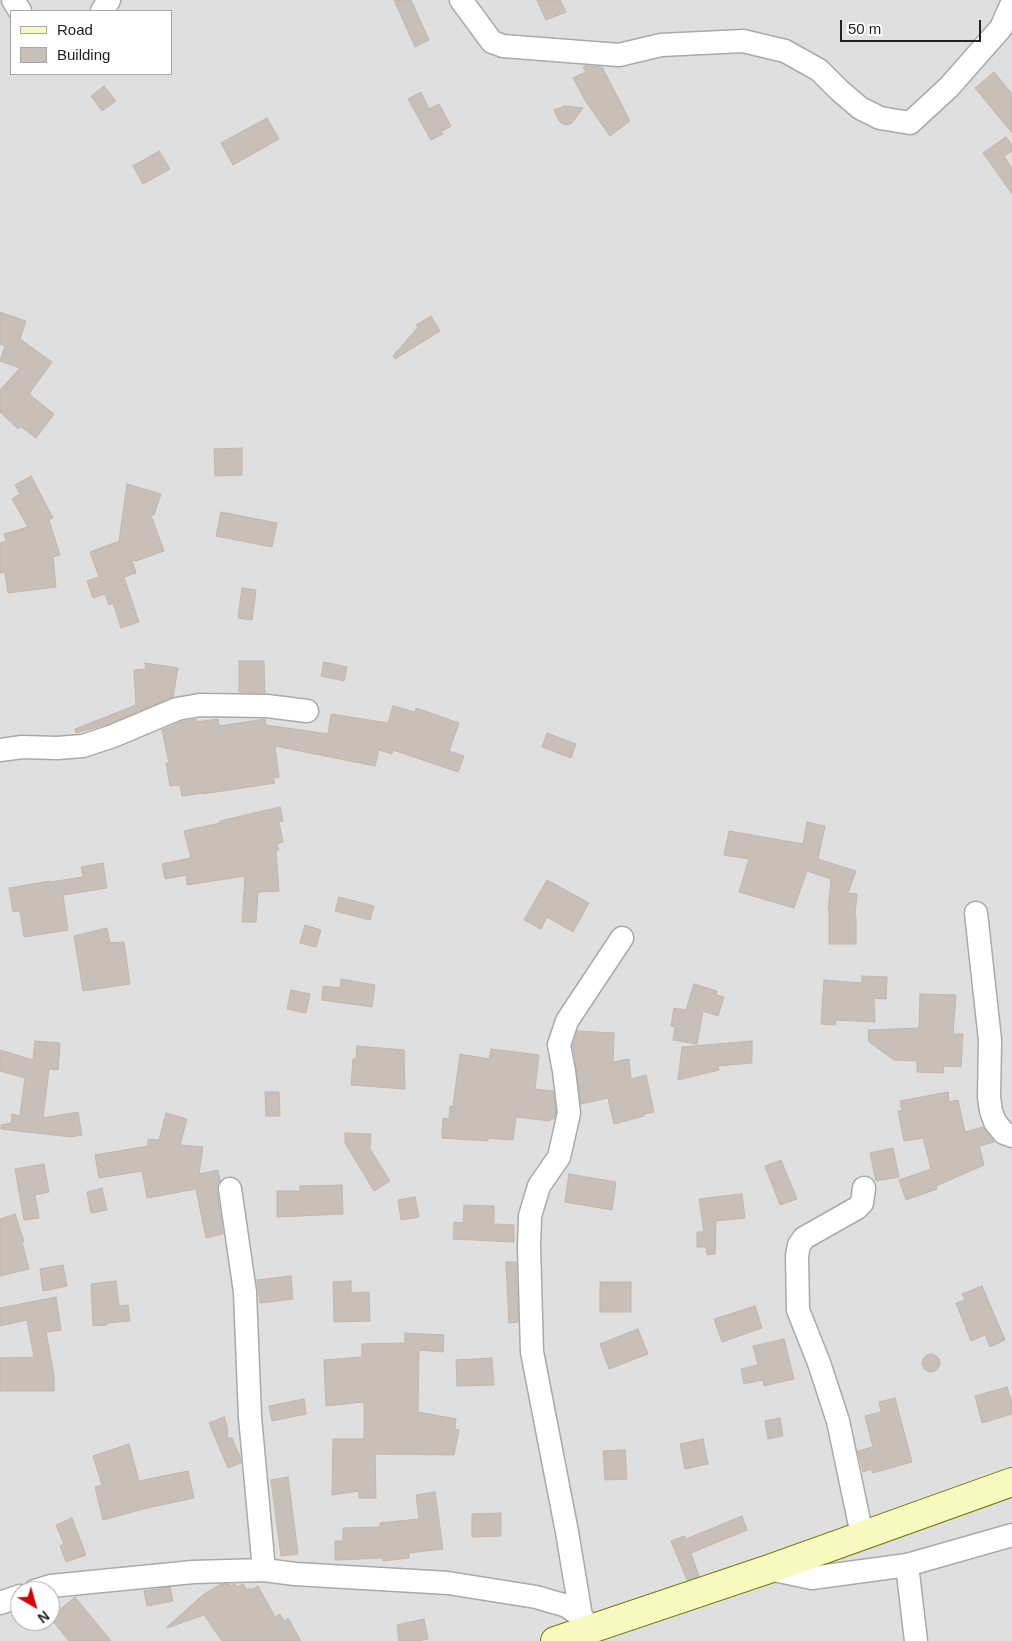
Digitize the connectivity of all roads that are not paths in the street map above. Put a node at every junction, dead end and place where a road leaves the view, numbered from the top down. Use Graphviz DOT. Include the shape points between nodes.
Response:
graph roads {
  1 [pos="462,0"];
  2 [pos="1012,3"];
  3 [pos="307,711"];
  4 [pos="0,750"];
  5 [pos="976,913"];
  6 [pos="622,938"];
  7 [pos="1012,1136"];
  8 [pos="864,1188"];
  9 [pos="230,1190"];
  10 [pos="1012,1482"];
  11 [pos="862,1535"];
  12 [pos="1012,1535"];
  13 [pos="907,1566"];
  14 [pos="769,1569"];
  15 [pos="264,1570"];
  16 [pos="60,1585"];
  17 [pos="586,1622"];
  18 [pos="555,1641"];
  19 [pos="916,1641"];
  1 -- 2 [label="street" via="492,42 503,46 619,55 661,45 743,41 785,51 819,70 860,108 880,118 910,123 949,87 1001,28"];
  3 -- 4 [label="street" via="266,706 200,705 177,708 83,746"];
  5 -- 7 [label="street" via="990,1040 991,1111 1004,1133"];
  6 -- 17 [label="street" via="567,1020 559,1045 569,1113 559,1157 539,1186 530,1216 532,1352"];
  8 -- 11 [label="street" via="862,1203 804,1238 797,1256 798,1310 838,1421"];
  9 -- 15 [label="street" via="245,1292 250,1417"];
  10 -- 11 [label="main road"];
  11 -- 14 [label="main road"];
  12 -- 13 [label="street"];
  13 -- 14 [label="street" via="812,1578"];
  13 -- 19 [label="street"];
  14 -- 17 [label="main road"];
  15 -- 16 [label="street" via="183,1573"];
  15 -- 17 [label="street" via="448,1583 536,1597 567,1606"];
  17 -- 18 [label="main road"];
}
